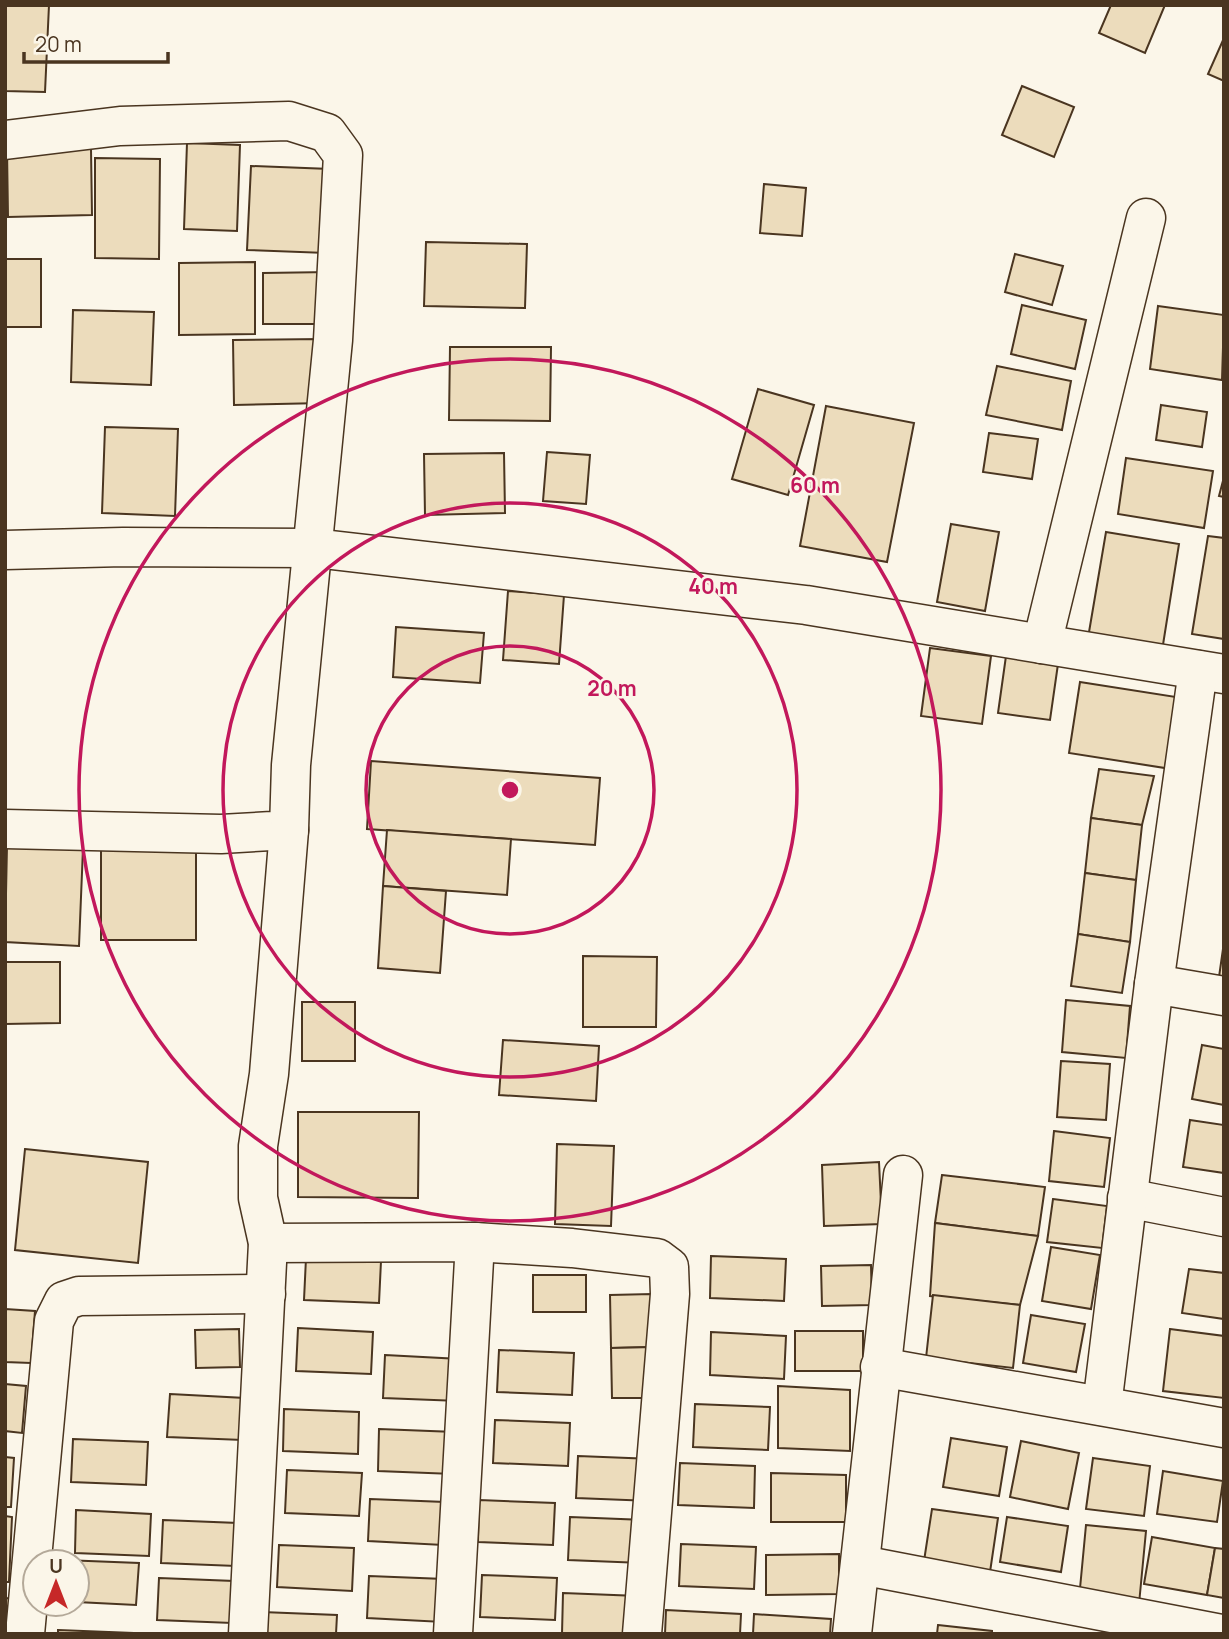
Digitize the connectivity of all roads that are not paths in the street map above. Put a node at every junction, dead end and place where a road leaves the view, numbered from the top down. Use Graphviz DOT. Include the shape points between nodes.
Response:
graph roads {
  1 [pos="5,140"];
  2 [pos="1146,218"];
  3 [pos="314,548"];
  4 [pos="5,550"];
  5 [pos="1042,645"];
  6 [pos="1211,672"];
  7 [pos="5,828"];
  8 [pos="289,830"];
  9 [pos="1154,985"];
  10 [pos="1224,996"];
  11 [pos="903,1175"];
  12 [pos="1127,1198"];
  13 [pos="1224,1217"];
  14 [pos="475,1242"];
  15 [pos="268,1243"];
  16 [pos="266,1294"];
  17 [pos="880,1367"];
  18 [pos="1102,1406"];
  19 [pos="1224,1428"];
  20 [pos="861,1565"];
  21 [pos="26,1634"];
  22 [pos="248,1634"];
  23 [pos="453,1634"];
  24 [pos="642,1634"];
  25 [pos="852,1634"];
  26 [pos="1221,1634"];
  1 -- 3 [label="street" via="120,127 289,121 327,133 343,155 342,198"];
  2 -- 5 [label="street"];
  3 -- 4 [label="street"];
  3 -- 5 [label="street" via="806,605"];
  3 -- 8 [label="street" via="291,765"];
  5 -- 6 [label="street"];
  6 -- 9 [label="street"];
  7 -- 8 [label="street" via="221,834"];
  8 -- 15 [label="street" via="269,1074 258,1146 258,1198"];
  9 -- 10 [label="street"];
  9 -- 12 [label="street"];
  11 -- 17 [label="street"];
  12 -- 13 [label="street"];
  12 -- 18 [label="street"];
  14 -- 15 [label="street"];
  14 -- 23 [label="street"];
  14 -- 24 [label="street" via="657,1258 669,1267"];
  15 -- 16 [label="street"];
  16 -- 21 [label="street" via="79,1296 64,1301 54,1321"];
  16 -- 22 [label="street"];
  17 -- 18 [label="street"];
  17 -- 20 [label="street"];
  18 -- 19 [label="street"];
  20 -- 25 [label="street"];
  20 -- 26 [label="street"];
}
